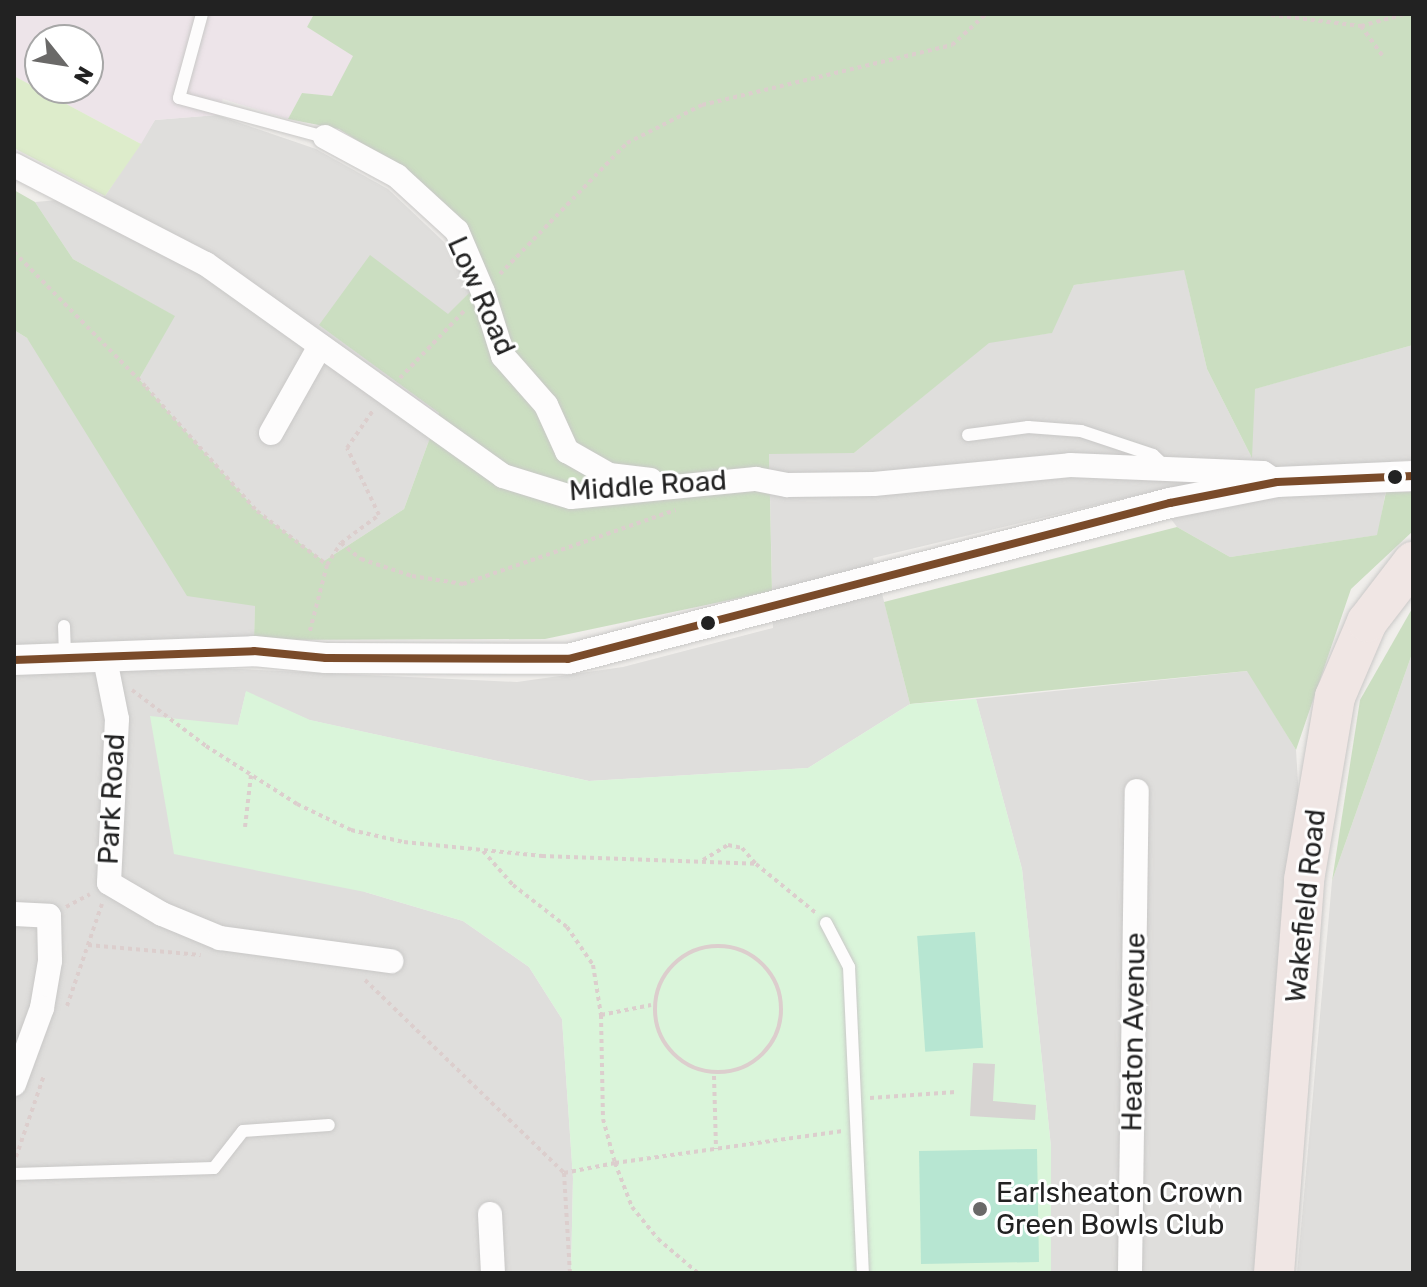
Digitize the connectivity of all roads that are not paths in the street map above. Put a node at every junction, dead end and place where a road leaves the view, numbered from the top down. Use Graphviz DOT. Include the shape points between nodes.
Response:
graph roads {
  1 [pos="202,14"];
  2 [pos="325,137"];
  3 [pos="14,165"];
  4 [pos="320,346"];
  5 [pos="271,433"];
  6 [pos="968,435"];
  7 [pos="1166,471"];
  8 [pos="1413,476"];
  9 [pos="756,479"];
  10 [pos="1277,482"];
  11 [pos="1413,562"];
  12 [pos="64,626"];
  13 [pos="65,659"];
  14 [pos="14,660"];
  15 [pos="108,672"];
  16 [pos="1137,791"];
  17 [pos="14,914"];
  18 [pos="826,923"];
  19 [pos="391,961"];
  20 [pos="14,1084"];
  21 [pos="329,1125"];
  22 [pos="14,1174"];
  23 [pos="490,1214"];
  24 [pos="493,1273"];
  25 [pos="863,1273"];
  26 [pos="1130,1273"];
  27 [pos="1274,1273"];
  1 -- 2 [label="lane" via="179,98"];
  2 -- 9 [label="street, Low Road" via="397,176 457,231 503,356 546,405 567,451 609,475 660,481 735,472"];
  3 -- 4 [label="street, Middle Road" via="206,264"];
  4 -- 5 [label="street"];
  4 -- 9 [label="street, Middle Road" via="503,476 571,497"];
  6 -- 7 [label="lane" via="1028,427 1081,431 1153,455"];
  7 -- 9 [label="street, Middle Road" via="1070,465 874,484 787,485"];
  7 -- 10 [label="street, Middle Road" via="1263,473"];
  8 -- 10 [label="street"];
  10 -- 15 [label="street" via="1096,521 568,659 326,658 254,651"];
  11 -- 27 [label="highway, Wakefield Road" via="1367,622 1335,697 1304,880"];
  12 -- 13 [label="lane"];
  13 -- 14 [label="street"];
  13 -- 15 [label="street"];
  15 -- 19 [label="street, Park Road" via="117,719 109,883 162,914 220,938"];
  16 -- 26 [label="street, Heaton Avenue"];
  17 -- 20 [label="street" via="49,916 50,961 42,1008"];
  18 -- 25 [label="lane" via="849,967 851,1099"];
  21 -- 22 [label="lane" via="243,1131 214,1168"];
  23 -- 24 [label="street"];
}
